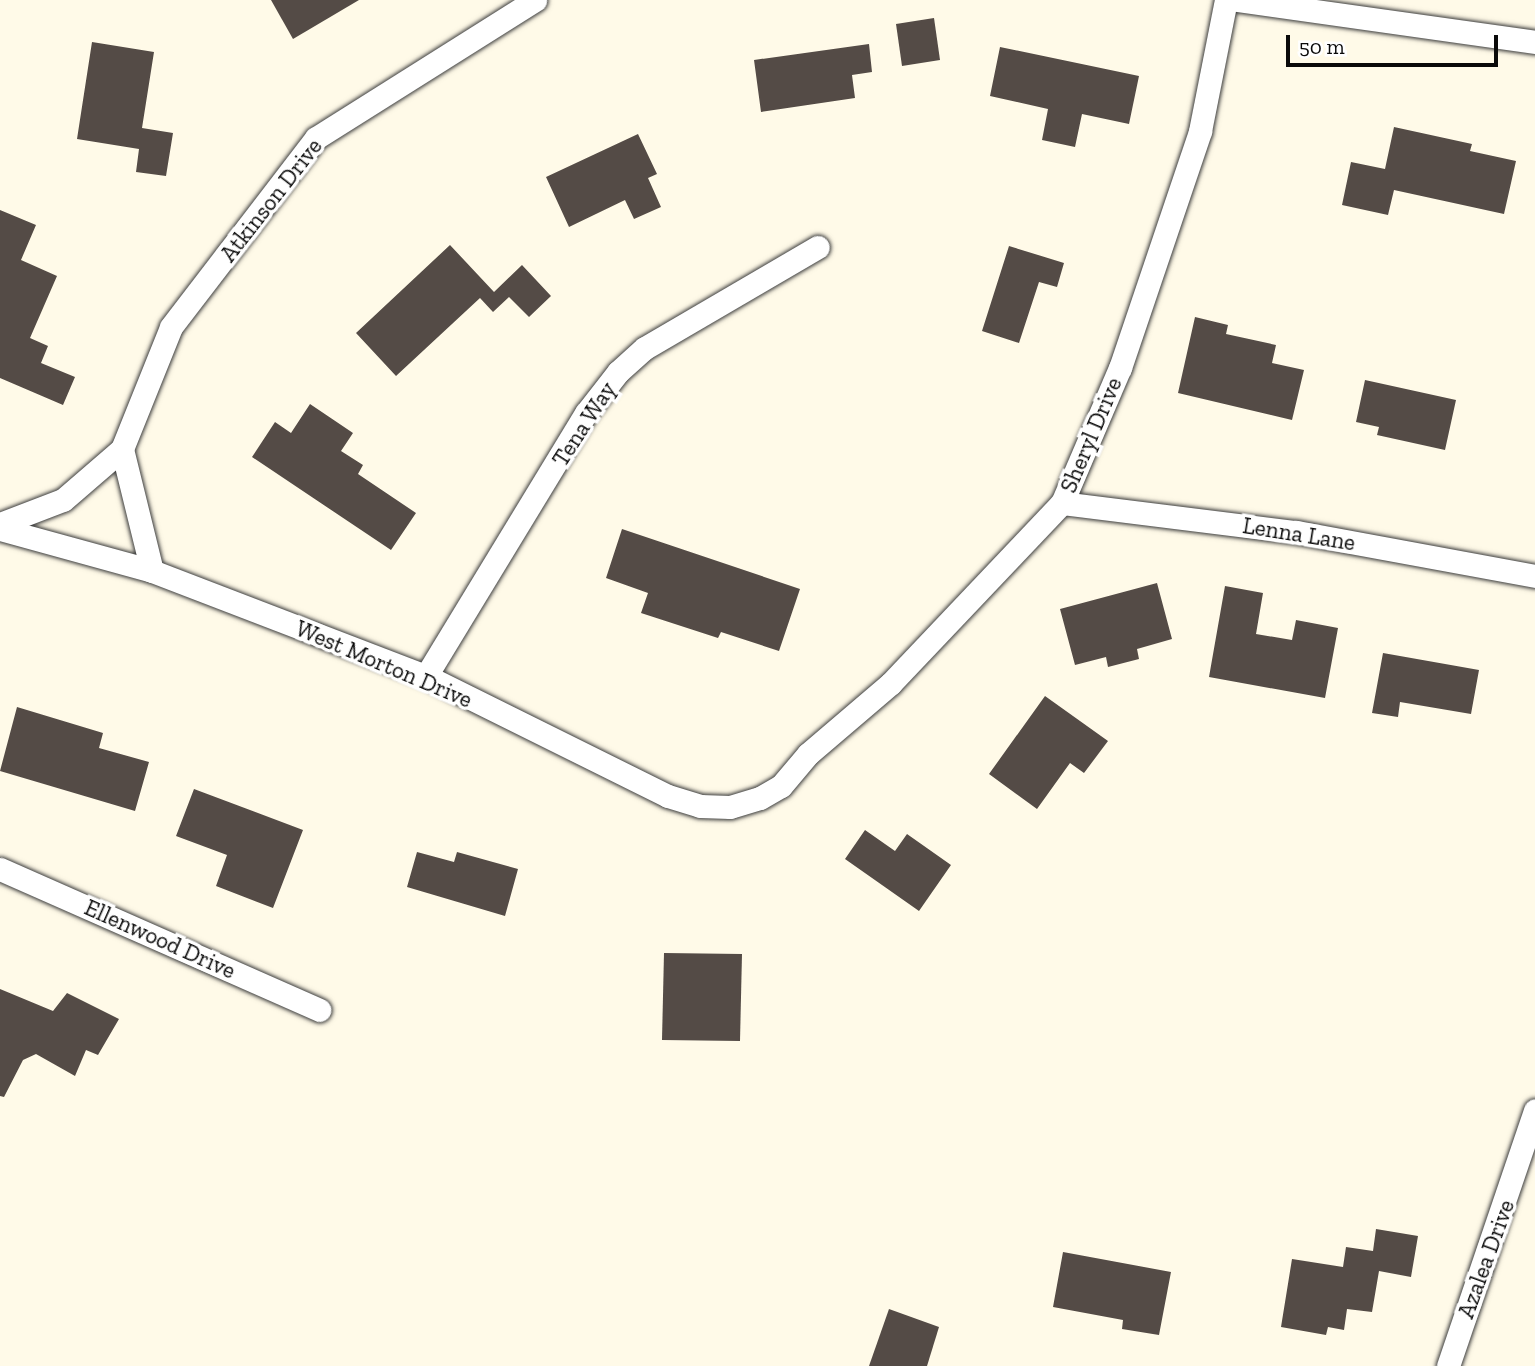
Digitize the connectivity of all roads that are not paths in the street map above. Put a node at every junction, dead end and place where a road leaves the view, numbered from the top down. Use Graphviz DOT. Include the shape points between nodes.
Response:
graph roads {
  1 [pos="535,0"];
  2 [pos="1226,0"];
  3 [pos="1237,0"];
  4 [pos="1535,42"];
  5 [pos="818,247"];
  6 [pos="122,449"];
  7 [pos="1062,503"];
  8 [pos="0,526"];
  9 [pos="152,571"];
  10 [pos="1535,576"];
  11 [pos="426,676"];
  12 [pos="760,798"];
  13 [pos="0,869"];
  14 [pos="319,1010"];
  15 [pos="1535,1110"];
  16 [pos="1448,1366"];
  1 -- 6 [label="street, Atkinson Drive" via="316,138 172,327"];
  2 -- 7 [label="street, Sheryl Drive" via="1200,131 1120,368"];
  3 -- 4 [label="street"];
  5 -- 11 [label="street, Tena Way" via="645,348 618,372 586,412"];
  6 -- 8 [label="street, Atkinson Drive" via="62,500"];
  6 -- 9 [label="street"];
  7 -- 10 [label="street, Lenna Lane" via="1296,532"];
  7 -- 12 [label="street, Sheryl Drive" via="891,683 808,754 781,786"];
  8 -- 9 [label="street, West Morton Drive"];
  9 -- 11 [label="street, West Morton Drive"];
  11 -- 12 [label="street, West Morton Drive" via="668,796 700,806 730,807"];
  13 -- 14 [label="street, Ellenwood Drive"];
  15 -- 16 [label="street, Azalea Drive"];
}
